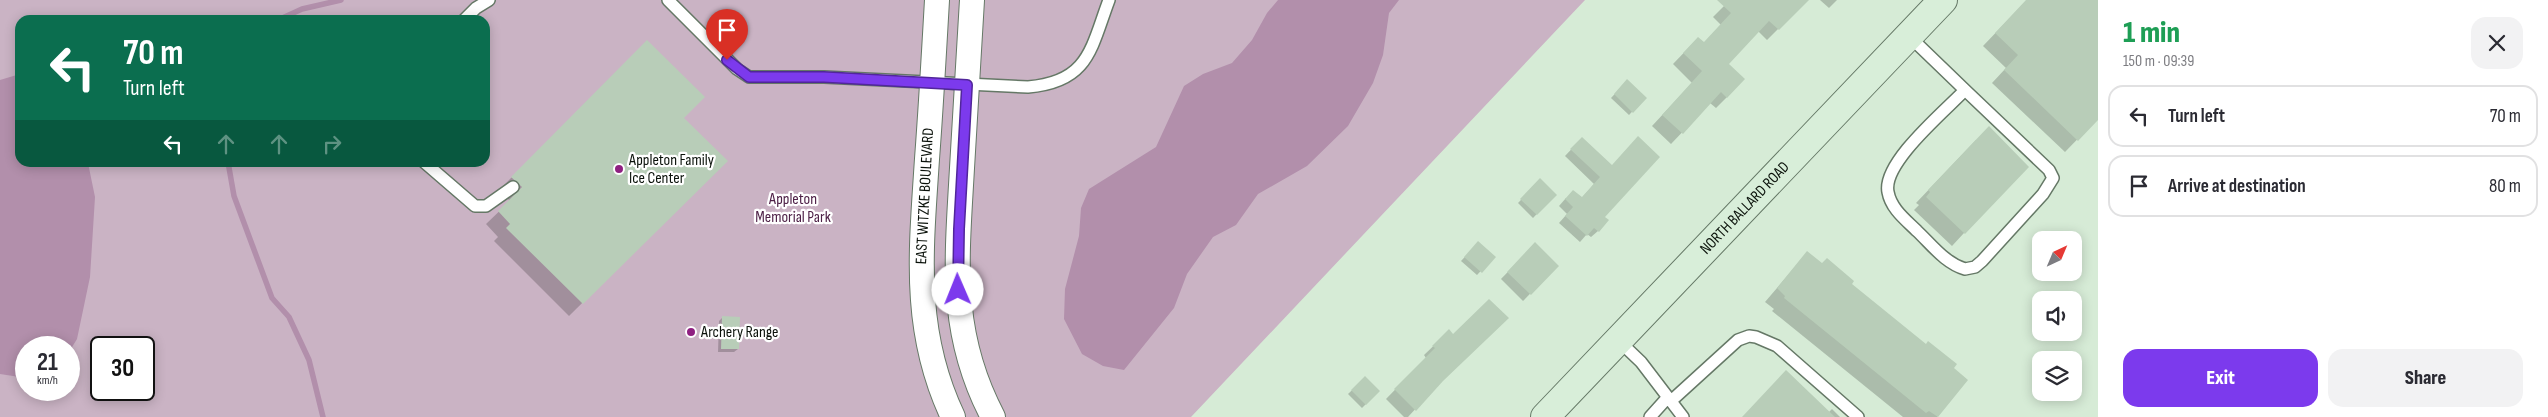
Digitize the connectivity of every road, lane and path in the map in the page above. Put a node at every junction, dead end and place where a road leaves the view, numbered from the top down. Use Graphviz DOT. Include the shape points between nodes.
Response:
graph roads {
  1 [pos="489,0"];
  2 [pos="668,0"];
  3 [pos="937,0"];
  4 [pos="972,0"];
  5 [pos="1109,0"];
  6 [pos="1943,0"];
  7 [pos="470,15"];
  8 [pos="1909,36"];
  9 [pos="932,83"];
  10 [pos="967,85"];
  11 [pos="1965,90"];
  12 [pos="430,167"];
  13 [pos="513,187"];
  14 [pos="1618,340"];
  15 [pos="1669,399"];
  16 [pos="953,417"];
  17 [pos="993,417"];
  18 [pos="1545,417"];
  19 [pos="1650,417"];
  20 [pos="1683,417"];
  21 [pos="1858,417"];
  1 -- 7 [label="lane"];
  2 -- 9 [label="lane" via="749,77"];
  3 -- 9 [label="street, EAST WITZKE BOULEVARD"];
  4 -- 10 [label="street"];
  5 -- 10 [label="lane" via="1092,50 1068,77 1042,86"];
  6 -- 8 [label="main road, NORTH BALLARD ROAD"];
  8 -- 11 [label="lane"];
  8 -- 14 [label="main road, NORTH BALLARD ROAD"];
  9 -- 10 [label="lane"];
  9 -- 16 [label="street, EAST WITZKE BOULEVARD" via="921,299 933,364"];
  10 -- 17 [label="street" via="958,310 968,356"];
  11 -- 11 [label="lane" via="1897,161 1887,184 1896,210 1946,260 1965,270 1982,261 2043,194 2053,178"];
  12 -- 13 [label="lane" via="475,206 486,206"];
  14 -- 15 [label="lane" via="1641,362"];
  14 -- 18 [label="main road, NORTH BALLARD ROAD"];
  15 -- 19 [label="lane"];
  15 -- 20 [label="lane"];
  15 -- 21 [label="lane" via="1738,340 1749,336 1777,346"];
}
